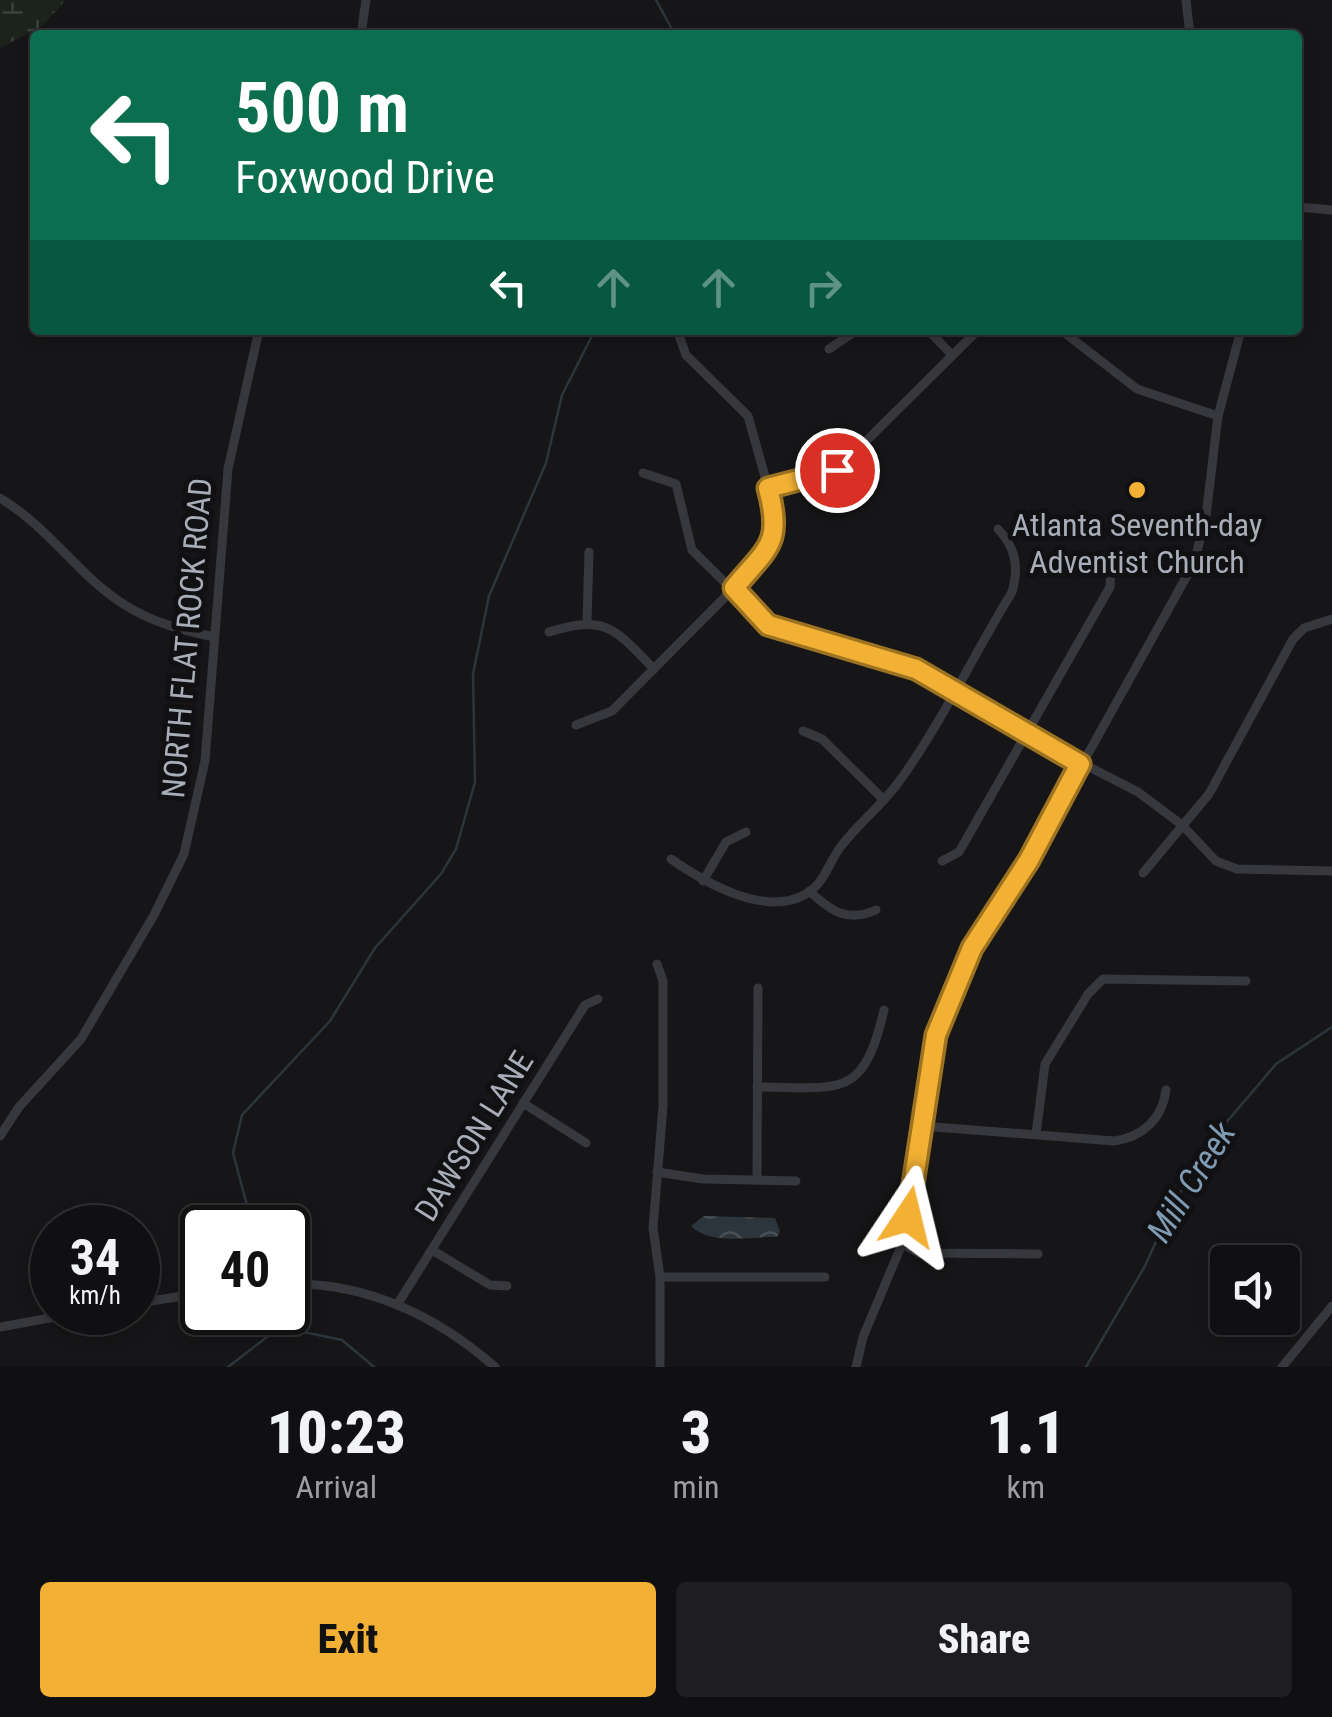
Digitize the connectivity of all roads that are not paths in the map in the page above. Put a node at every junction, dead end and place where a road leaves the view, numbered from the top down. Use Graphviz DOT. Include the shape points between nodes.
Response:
graph roads {
  1 [pos="366,0"];
  2 [pos="1186,0"];
  3 [pos="361,30"];
  4 [pos="1189,30"];
  5 [pos="1302,207"];
  6 [pos="1332,210"];
  7 [pos="258,335"];
  8 [pos="679,335"];
  9 [pos="850,335"];
  10 [pos="933,335"];
  11 [pos="973,335"];
  12 [pos="1067,335"];
  13 [pos="1241,335"];
  14 [pos="829,348"];
  15 [pos="952,355"];
  16 [pos="1218,416"];
  17 [pos="643,473"];
  18 [pos="768,488"];
  19 [pos="0,498"];
  20 [pos="998,529"];
  21 [pos="589,552"];
  22 [pos="1111,568"];
  23 [pos="734,588"];
  24 [pos="1332,619"];
  25 [pos="587,621"];
  26 [pos="549,632"];
  27 [pos="214,637"];
  28 [pos="654,669"];
  29 [pos="952,691"];
  30 [pos="576,725"];
  31 [pos="803,731"];
  32 [pos="1029,736"];
  33 [pos="1080,764"];
  34 [pos="884,800"];
  35 [pos="1182,825"];
  36 [pos="746,832"];
  37 [pos="671,859"];
  38 [pos="942,860"];
  39 [pos="1332,870"];
  40 [pos="1142,873"];
  41 [pos="703,881"];
  42 [pos="809,891"];
  43 [pos="876,910"];
  44 [pos="657,964"];
  45 [pos="1246,980"];
  46 [pos="758,988"];
  47 [pos="598,999"];
  48 [pos="884,1010"];
  49 [pos="757,1087"];
  50 [pos="1166,1090"];
  51 [pos="524,1103"];
  52 [pos="922,1126"];
  53 [pos="1036,1134"];
  54 [pos="0,1136"];
  55 [pos="586,1143"];
  56 [pos="657,1172"];
  57 [pos="756,1180"];
  58 [pos="796,1182"];
  59 [pos="902,1244"];
  60 [pos="432,1250"];
  61 [pos="1038,1254"];
  62 [pos="825,1277"];
  63 [pos="660,1278"];
  64 [pos="310,1283"];
  65 [pos="507,1286"];
  66 [pos="397,1305"];
  67 [pos="1332,1306"];
  68 [pos="30,1322"];
  69 [pos="0,1327"];
  70 [pos="496,1367"];
  71 [pos="660,1367"];
  72 [pos="856,1367"];
  73 [pos="1282,1367"];
  1 -- 3 [label="street"];
  2 -- 4 [label="street"];
  5 -- 6 [label="street"];
  7 -- 27 [label="street, NORTH FLAT ROCK ROAD" via="228,469"];
  8 -- 18 [label="street" via="686,356 748,416"];
  9 -- 14 [label="street"];
  10 -- 15 [label="street"];
  11 -- 15 [label="street"];
  12 -- 16 [label="street" via="1137,390"];
  13 -- 16 [label="street"];
  15 -- 18 [label="street" via="837,470"];
  16 -- 33 [label="street" via="1194,563"];
  17 -- 23 [label="street" via="676,484 692,550"];
  18 -- 23 [label="street" via="778,523 772,542"];
  19 -- 27 [label="street" via="46,530 122,604"];
  20 -- 29 [label="street" via="1012,549 1017,575"];
  21 -- 25 [label="street"];
  22 -- 32 [label="street" via="1110,587"];
  23 -- 28 [label="street"];
  23 -- 29 [label="street" via="768,625 916,669"];
  24 -- 35 [label="street" via="1293,639 1208,794"];
  25 -- 26 [label="street"];
  25 -- 28 [label="street" via="622,636"];
  27 -- 54 [label="street, NORTH FLAT ROCK ROAD" via="205,761 184,854 80,1039"];
  28 -- 30 [label="street" via="612,711"];
  29 -- 32 [label="street"];
  29 -- 34 [label="street"];
  31 -- 34 [label="street" via="822,739"];
  32 -- 33 [label="street"];
  32 -- 38 [label="street" via="960,852"];
  33 -- 35 [label="street" via="1138,792"];
  33 -- 52 [label="street" via="972,948 936,1035"];
  34 -- 42 [label="street"];
  35 -- 39 [label="street" via="1216,861 1238,869"];
  35 -- 40 [label="street"];
  36 -- 41 [label="street" via="726,842"];
  37 -- 41 [label="street"];
  41 -- 42 [label="street" via="764,901"];
  42 -- 43 [label="street" via="833,912 860,918"];
  44 -- 56 [label="street" via="663,999"];
  45 -- 53 [label="street" via="1103,980 1045,1064"];
  46 -- 49 [label="street"];
  47 -- 51 [label="street, DAWSON LANE" via="585,1004"];
  48 -- 49 [label="street" via="867,1068 850,1082"];
  49 -- 57 [label="street"];
  50 -- 53 [label="street" via="1154,1120 1130,1139"];
  51 -- 55 [label="street"];
  51 -- 60 [label="street, DAWSON LANE"];
  52 -- 53 [label="street"];
  52 -- 59 [label="street"];
  56 -- 57 [label="street"];
  56 -- 63 [label="street" via="653,1228"];
  57 -- 58 [label="street"];
  59 -- 61 [label="street" via="919,1252"];
  59 -- 72 [label="street"];
  60 -- 65 [label="street" via="490,1284"];
  60 -- 66 [label="street, DAWSON LANE"];
  62 -- 63 [label="street"];
  63 -- 71 [label="street"];
  64 -- 66 [label="street"];
  66 -- 70 [label="street" via="426,1316"];
  67 -- 73 [label="street"];
  68 -- 69 [label="street"];
}
